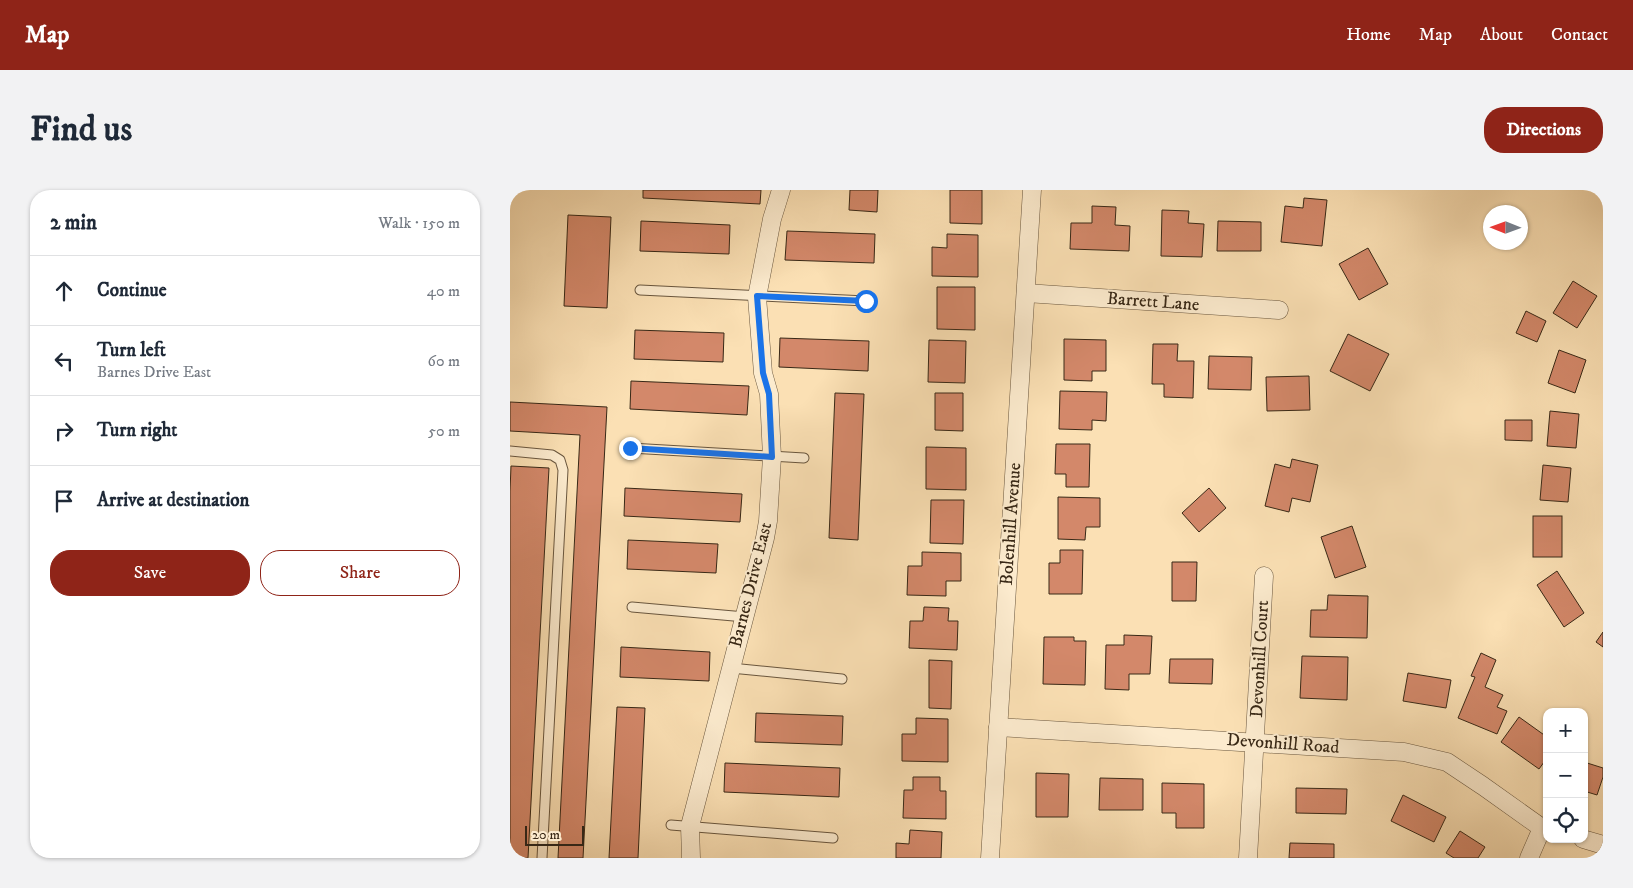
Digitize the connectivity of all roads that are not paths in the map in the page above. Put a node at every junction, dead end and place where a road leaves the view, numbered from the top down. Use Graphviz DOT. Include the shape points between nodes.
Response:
graph roads {
  1 [pos="781,190"];
  2 [pos="1032,190"];
  3 [pos="640,290"];
  4 [pos="1026,294"];
  5 [pos="757,296"];
  6 [pos="866,301"];
  7 [pos="1280,310"];
  8 [pos="630,448"];
  9 [pos="510,452"];
  10 [pos="772,457"];
  11 [pos="804,458"];
  12 [pos="1264,576"];
  13 [pos="632,607"];
  14 [pos="744,617"];
  15 [pos="731,668"];
  16 [pos="842,679"];
  17 [pos="998,727"];
  18 [pos="1255,742"];
  19 [pos="671,825"];
  20 [pos="690,826"];
  21 [pos="1543,828"];
  22 [pos="1543,833"];
  23 [pos="832,838"];
  24 [pos="1588,840"];
  25 [pos="1603,845"];
  26 [pos="542,858"];
  27 [pos="691,858"];
  28 [pos="990,858"];
  29 [pos="1248,858"];
  30 [pos="1530,858"];
  1 -- 5 [label="street, Barnes Drive East"];
  2 -- 4 [label="street, Bolenhill Avenue"];
  3 -- 5 [label="lane"];
  4 -- 7 [label="street, Barrett Lane"];
  4 -- 17 [label="street, Bolenhill Avenue"];
  5 -- 6 [label="lane"];
  5 -- 10 [label="street, Barnes Drive East" via="763,373 769,394"];
  8 -- 10 [label="lane"];
  9 -- 26 [label="lane" via="552,455 560,460 563,470"];
  10 -- 11 [label="lane"];
  10 -- 14 [label="street, Barnes Drive East" via="768,521"];
  12 -- 18 [label="street, Devonhill Court"];
  13 -- 14 [label="lane"];
  14 -- 15 [label="street, Barnes Drive East"];
  15 -- 16 [label="lane"];
  15 -- 20 [label="street, Barnes Drive East"];
  17 -- 18 [label="street, Devonhill Road"];
  17 -- 28 [label="street, Bolenhill Avenue"];
  18 -- 21 [label="street, Devonhill Road" via="1404,752 1446,762"];
  18 -- 29 [label="street, Devonhill Court"];
  19 -- 20 [label="lane"];
  20 -- 23 [label="lane"];
  20 -- 27 [label="street, Barnes Drive East"];
  22 -- 30 [label="street"];
  24 -- 25 [label="street"];
}
